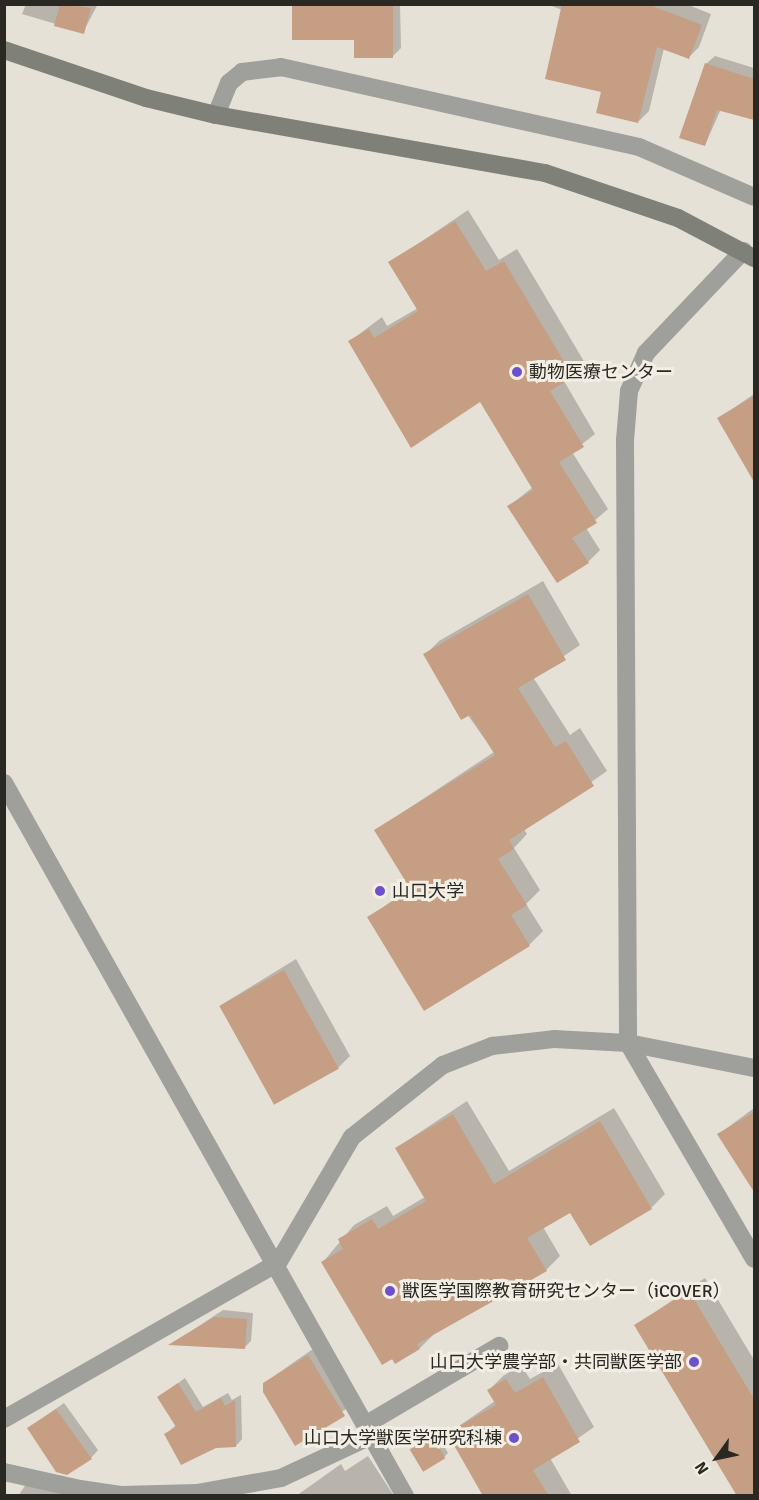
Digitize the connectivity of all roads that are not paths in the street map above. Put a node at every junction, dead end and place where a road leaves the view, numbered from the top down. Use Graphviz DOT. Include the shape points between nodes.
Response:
graph roads {
  1 [pos="4,50"];
  2 [pos="216,115"];
  3 [pos="754,197"];
  4 [pos="749,254"];
  5 [pos="4,783"];
  6 [pos="628,1043"];
  7 [pos="754,1068"];
  8 [pos="754,1259"];
  9 [pos="278,1263"];
  10 [pos="499,1346"];
  11 [pos="4,1419"];
  12 [pos="368,1430"];
  13 [pos="4,1472"];
  14 [pos="405,1496"];
  1 -- 2 [label="street" via="146,98"];
  2 -- 3 [label="street" via="229,83 242,72 281,67 639,147"];
  2 -- 4 [label="street" via="545,173 669,214"];
  4 -- 6 [label="street" via="646,353 629,391 625,440"];
  5 -- 9 [label="street"];
  6 -- 7 [label="street"];
  6 -- 8 [label="street"];
  6 -- 9 [label="street" via="554,1039 492,1046 443,1065 352,1137"];
  9 -- 11 [label="street"];
  9 -- 12 [label="street"];
  10 -- 12 [label="street"];
  12 -- 13 [label="street" via="281,1478 197,1493 122,1495"];
  12 -- 14 [label="street"];
}
